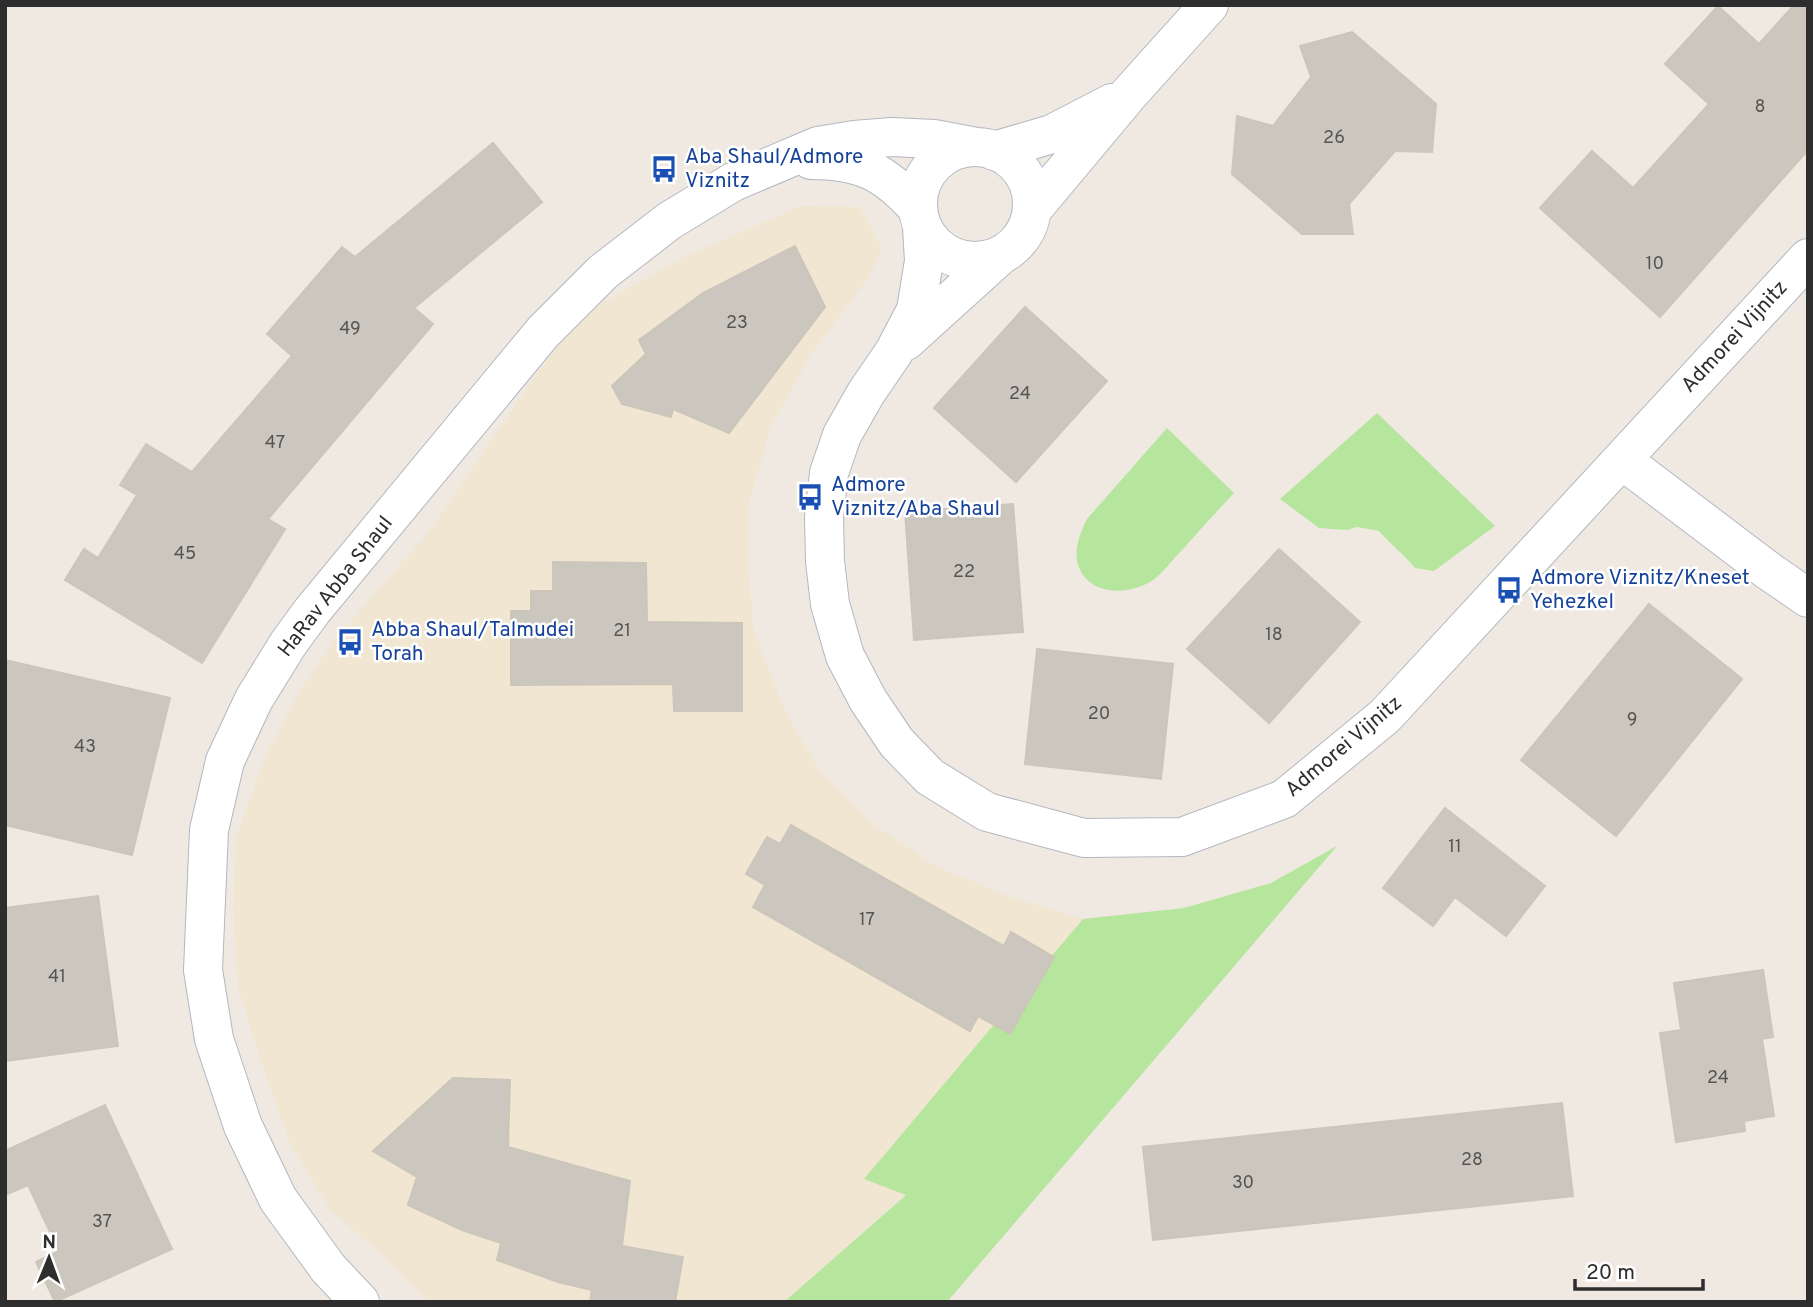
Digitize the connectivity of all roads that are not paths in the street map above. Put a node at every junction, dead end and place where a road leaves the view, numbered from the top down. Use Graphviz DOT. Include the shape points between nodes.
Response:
graph roads {
  1 [pos="1209,5"];
  2 [pos="1129,94"];
  3 [pos="985,149"];
  4 [pos="781,160"];
  5 [pos="1032,210"];
  6 [pos="920,218"];
  7 [pos="1001,255"];
  8 [pos="1808,258"];
  9 [pos="894,352"];
  10 [pos="1622,460"];
  11 [pos="1808,598"];
  12 [pos="360,1302"];
  1 -- 2 [label="street"];
  2 -- 3 [label="street" via="1052,134"];
  2 -- 5 [label="street"];
  3 -- 4 [label="street, HaRav Abba Shaul" via="934,139 891,138 818,146"];
  3 -- 5 [label="street" via="1011,160 1023,174"];
  3 -- 6 [label="street" via="957,150 940,159 919,190"];
  4 -- 6 [label="street, HaRav Abba Shaul" via="862,165 897,185"];
  4 -- 12 [label="street, HaRav Abba Shaul" via="669,221 603,272 543,332 312,611 254,699 225,761 209,830 205,900 203,970 214,1039 243,1126 278,1199 328,1268"];
  5 -- 7 [label="street" via="1027,228"];
  6 -- 7 [label="street" via="932,243 947,254 984,261"];
  6 -- 9 [label="street, Admorei Vijnitz" via="921,289 916,310"];
  7 -- 9 [label="street, Admorei Vijnitz"];
  8 -- 10 [label="street, Admorei Vijnitz"];
  9 -- 10 [label="street, Admorei Vijnitz" via="842,435 829,473 825,561 830,604 845,656 897,743 930,777 987,812 1084,838 1182,837 1284,799 1385,716"];
  10 -- 11 [label="street"];
}
